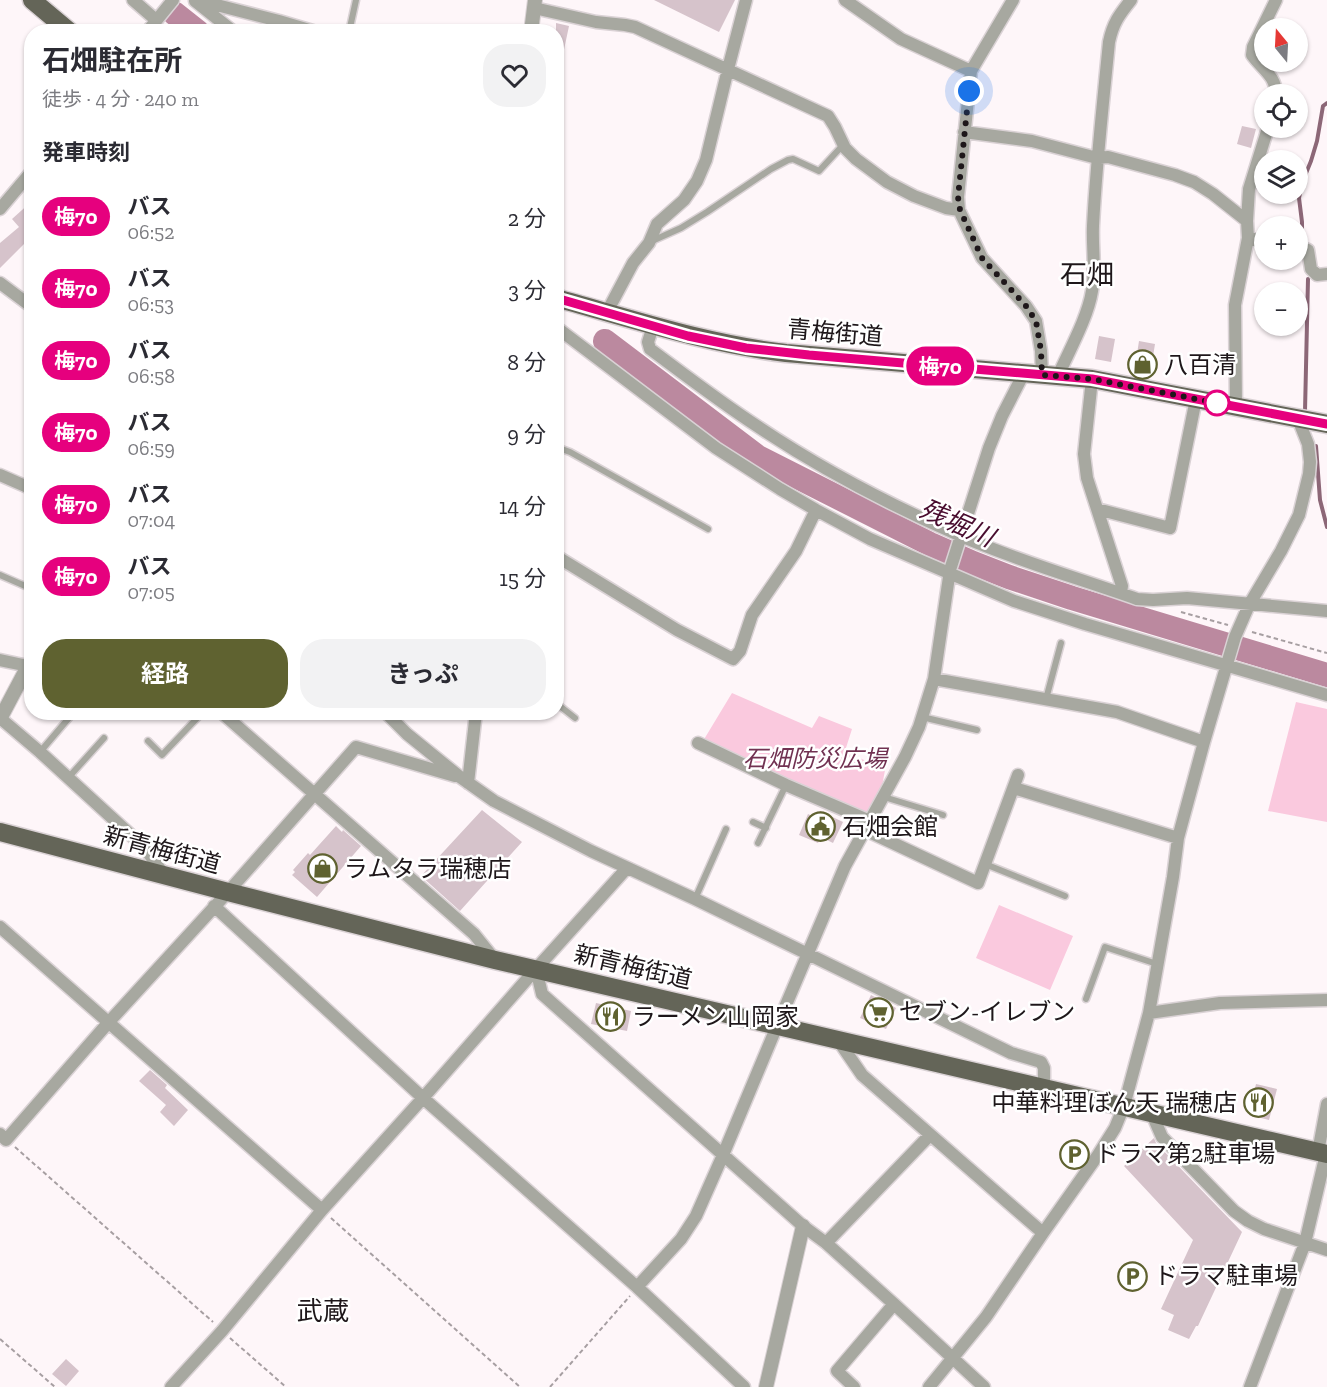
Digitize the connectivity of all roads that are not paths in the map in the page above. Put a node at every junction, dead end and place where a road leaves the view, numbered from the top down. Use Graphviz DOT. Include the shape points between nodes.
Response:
graph roads {
  1 [pos="32,0"];
  2 [pos="133,0"];
  3 [pos="173,0"];
  4 [pos="196,0"];
  5 [pos="356,0"];
  6 [pos="746,0"];
  7 [pos="845,0"];
  8 [pos="1013,0"];
  9 [pos="1131,0"];
  10 [pos="1276,0"];
  11 [pos="534,4"];
  12 [pos="157,19"];
  13 [pos="60,24"];
  14 [pos="153,24"];
  15 [pos="224,24"];
  16 [pos="272,24"];
  17 [pos="351,24"];
  18 [pos="532,24"];
  19 [pos="728,69"];
  20 [pos="971,71"];
  21 [pos="1275,84"];
  22 [pos="964,132"];
  23 [pos="1265,138"];
  24 [pos="843,145"];
  25 [pos="1097,158"];
  26 [pos="24,180"];
  27 [pos="0,209"];
  28 [pos="960,210"];
  29 [pos="1247,221"];
  30 [pos="1248,238"];
  31 [pos="1254,239"];
  32 [pos="649,243"];
  33 [pos="1308,250"];
  34 [pos="1327,274"];
  35 [pos="0,283"];
  36 [pos="564,300"];
  37 [pos="24,301"];
  38 [pos="607,312"];
  39 [pos="653,326"];
  40 [pos="564,333"];
  41 [pos="1024,373"];
  42 [pos="1050,375"];
  43 [pos="1092,379"];
  44 [pos="1196,399"];
  45 [pos="1236,407"];
  46 [pos="1298,419"];
  47 [pos="1327,424"];
  48 [pos="564,450"];
  49 [pos="0,476"];
  50 [pos="24,486"];
  51 [pos="1098,509"];
  52 [pos="816,510"];
  53 [pos="708,529"];
  54 [pos="960,537"];
  55 [pos="564,561"];
  56 [pos="950,572"];
  57 [pos="0,574"];
  58 [pos="24,585"];
  59 [pos="1121,593"];
  60 [pos="1249,605"];
  61 [pos="1327,611"];
  62 [pos="1061,643"];
  63 [pos="0,660"];
  64 [pos="24,663"];
  65 [pos="1228,663"];
  66 [pos="24,675"];
  67 [pos="934,679"];
  68 [pos="1327,695"];
  69 [pos="1046,699"];
  70 [pos="564,709"];
  71 [pos="922,717"];
  72 [pos="575,718"];
  73 [pos="0,719"];
  74 [pos="67,720"];
  75 [pos="195,720"];
  76 [pos="230,720"];
  77 [pos="393,720"];
  78 [pos="475,720"];
  79 [pos="977,730"];
  80 [pos="104,738"];
  81 [pos="148,741"];
  82 [pos="1204,742"];
  83 [pos="698,743"];
  84 [pos="40,752"];
  85 [pos="1018,775"];
  86 [pos="68,778"];
  87 [pos="464,780"];
  88 [pos="786,785"];
  89 [pos="1014,788"];
  90 [pos="314,795"];
  91 [pos="883,796"];
  92 [pos="943,815"];
  93 [pos="753,822"];
  94 [pos="867,826"];
  95 [pos="765,828"];
  96 [pos="726,829"];
  97 [pos="0,832"];
  98 [pos="1178,838"];
  99 [pos="758,843"];
  100 [pos="985,864"];
  101 [pos="627,868"];
  102 [pos="165,875"];
  103 [pos="228,892"];
  104 [pos="1065,896"];
  105 [pos="695,899"];
  106 [pos="214,906"];
  107 [pos="0,927"];
  108 [pos="808,954"];
  109 [pos="495,960"];
  110 [pos="1159,965"];
  111 [pos="536,969"];
  112 [pos="1086,999"];
  113 [pos="1327,999"];
  114 [pos="1149,1013"];
  115 [pos="108,1023"];
  116 [pos="777,1026"];
  117 [pos="838,1040"];
  118 [pos="1044,1089"];
  119 [pos="423,1098"];
  120 [pos="1327,1104"];
  121 [pos="1124,1107"];
  122 [pos="1152,1114"];
  123 [pos="930,1135"];
  124 [pos="3,1137"];
  125 [pos="1324,1154"];
  126 [pos="723,1155"];
  127 [pos="322,1210"];
  128 [pos="803,1226"];
  129 [pos="1043,1233"];
  130 [pos="1305,1243"];
  131 [pos="826,1244"];
  132 [pos="1327,1250"];
  133 [pos="638,1287"];
  134 [pos="894,1304"];
  135 [pos="954,1358"];
  136 [pos="171,1387"];
  137 [pos="744,1387"];
  138 [pos="766,1387"];
  139 [pos="854,1387"];
  140 [pos="929,1387"];
  141 [pos="984,1387"];
  142 [pos="1250,1387"];
  1 -- 13 [label="main road"];
  2 -- 12 [label="street"];
  3 -- 12 [label="street"];
  4 -- 15 [label="street"];
  4 -- 16 [label="street"];
  5 -- 17 [label="lane"];
  6 -- 19 [label="street"];
  7 -- 20 [label="street" via="901,39"];
  8 -- 20 [label="street"];
  9 -- 25 [label="street" via="1112,28"];
  10 -- 21 [label="street" via="1252,55"];
  11 -- 18 [label="street"];
  11 -- 19 [label="street" via="596,22 634,27"];
  12 -- 14 [label="street"];
  19 -- 24 [label="street" via="828,116"];
  19 -- 32 [label="street" via="706,160 697,181 684,200 657,224"];
  20 -- 22 [label="street"];
  22 -- 25 [label="street" via="1032,141"];
  22 -- 28 [label="street"];
  23 -- 29 [label="street" via="1249,189"];
  24 -- 28 [label="street" via="887,182 946,208"];
  24 -- 32 [label="lane" via="819,171 788,160 707,213"];
  25 -- 29 [label="street" via="1108,157 1186,178"];
  25 -- 42 [label="street" via="1092,291 1086,315"];
  26 -- 27 [label="street"];
  28 -- 42 [label="street" via="982,258 1036,321"];
  29 -- 30 [label="street"];
  30 -- 31 [label="street"];
  30 -- 45 [label="street" via="1235,305"];
  32 -- 38 [label="street" via="633,263"];
  33 -- 34 [label="street" via="1311,268 1317,275"];
  35 -- 37 [label="street"];
  36 -- 38 [label="main road, 青梅街道"];
  38 -- 39 [label="main road, 青梅街道"];
  39 -- 41 [label="main road, 青梅街道" via="766,351"];
  39 -- 54 [label="street" via="650,349 730,408 849,482"];
  40 -- 52 [label="street" via="716,448"];
  41 -- 42 [label="main road, 青梅街道"];
  41 -- 54 [label="street" via="992,440"];
  42 -- 43 [label="main road, 青梅街道"];
  43 -- 44 [label="main road, 青梅街道"];
  43 -- 51 [label="street" via="1084,454"];
  44 -- 45 [label="main road, 青梅街道"];
  44 -- 51 [label="street" via="1170,528"];
  45 -- 46 [label="main road, 青梅街道"];
  46 -- 47 [label="main road, 青梅街道"];
  46 -- 60 [label="street" via="1310,462 1299,515"];
  48 -- 53 [label="lane"];
  49 -- 50 [label="street"];
  51 -- 59 [label="street"];
  52 -- 55 [label="street" via="796,551 752,615 740,651 733,659 677,630"];
  52 -- 56 [label="street" via="870,539"];
  54 -- 56 [label="street"];
  54 -- 59 [label="street"];
  56 -- 65 [label="street" via="1014,601"];
  56 -- 67 [label="street"];
  57 -- 58 [label="lane"];
  59 -- 60 [label="street" via="1137,599 1187,598"];
  60 -- 61 [label="street"];
  60 -- 65 [label="street"];
  62 -- 69 [label="lane"];
  63 -- 64 [label="street"];
  65 -- 68 [label="street"];
  65 -- 82 [label="street"];
  66 -- 73 [label="street"];
  67 -- 69 [label="street"];
  67 -- 71 [label="street"];
  69 -- 82 [label="street" via="1117,712"];
  70 -- 72 [label="lane"];
  71 -- 79 [label="lane"];
  71 -- 91 [label="street"];
  73 -- 84 [label="street"];
  74 -- 84 [label="lane"];
  75 -- 81 [label="lane" via="162,755"];
  76 -- 90 [label="street"];
  77 -- 87 [label="street"];
  78 -- 87 [label="street"];
  80 -- 86 [label="lane"];
  82 -- 98 [label="street"];
  83 -- 88 [label="street"];
  84 -- 86 [label="street"];
  85 -- 89 [label="street"];
  86 -- 102 [label="street" via="146,848"];
  87 -- 90 [label="street" via="356,747"];
  87 -- 101 [label="street" via="494,801"];
  88 -- 94 [label="street"];
  88 -- 95 [label="lane"];
  89 -- 98 [label="street"];
  89 -- 100 [label="street"];
  90 -- 103 [label="street"];
  90 -- 109 [label="street" via="474,934"];
  91 -- 92 [label="lane"];
  91 -- 94 [label="street"];
  93 -- 95 [label="lane"];
  94 -- 100 [label="street" via="978,884"];
  94 -- 108 [label="street" via="845,866"];
  95 -- 99 [label="lane"];
  96 -- 105 [label="lane"];
  97 -- 102 [label="main road, 新青梅街道"];
  98 -- 110 [label="street"];
  100 -- 104 [label="lane"];
  101 -- 105 [label="street"];
  101 -- 111 [label="street"];
  102 -- 103 [label="main road, 新青梅街道"];
  103 -- 106 [label="street"];
  103 -- 109 [label="main road, 新青梅街道"];
  105 -- 108 [label="street"];
  106 -- 115 [label="street"];
  106 -- 119 [label="street"];
  107 -- 115 [label="street"];
  108 -- 116 [label="street"];
  108 -- 118 [label="street" via="1011,1053 1041,1062"];
  109 -- 111 [label="main road, 新青梅街道"];
  110 -- 112 [label="lane" via="1105,947"];
  110 -- 114 [label="street"];
  111 -- 116 [label="main road, 新青梅街道"];
  111 -- 119 [label="street"];
  111 -- 126 [label="street" via="542,994"];
  113 -- 114 [label="street" via="1220,1003"];
  114 -- 121 [label="street"];
  115 -- 124 [label="street"];
  115 -- 127 [label="street"];
  116 -- 117 [label="main road, 新青梅街道"];
  116 -- 126 [label="street"];
  117 -- 118 [label="main road, 新青梅街道"];
  117 -- 123 [label="street" via="862,1075"];
  118 -- 121 [label="main road, 新青梅街道"];
  119 -- 127 [label="street"];
  119 -- 133 [label="street"];
  120 -- 125 [label="street"];
  121 -- 122 [label="main road, 新青梅街道"];
  121 -- 129 [label="street" via="1098,1155"];
  122 -- 125 [label="main road, 新青梅街道"];
  122 -- 130 [label="street" via="1162,1137 1234,1211 1264,1229"];
  123 -- 129 [label="street"];
  123 -- 131 [label="street"];
  125 -- 130 [label="street"];
  126 -- 128 [label="street"];
  126 -- 133 [label="street" via="696,1216"];
  127 -- 136 [label="street"];
  128 -- 131 [label="street"];
  128 -- 138 [label="street"];
  129 -- 135 [label="street"];
  130 -- 132 [label="street"];
  130 -- 142 [label="street"];
  131 -- 134 [label="street"];
  133 -- 137 [label="street"];
  134 -- 135 [label="street"];
  134 -- 139 [label="street" via="837,1371"];
  135 -- 140 [label="street"];
  135 -- 141 [label="street"];
}
